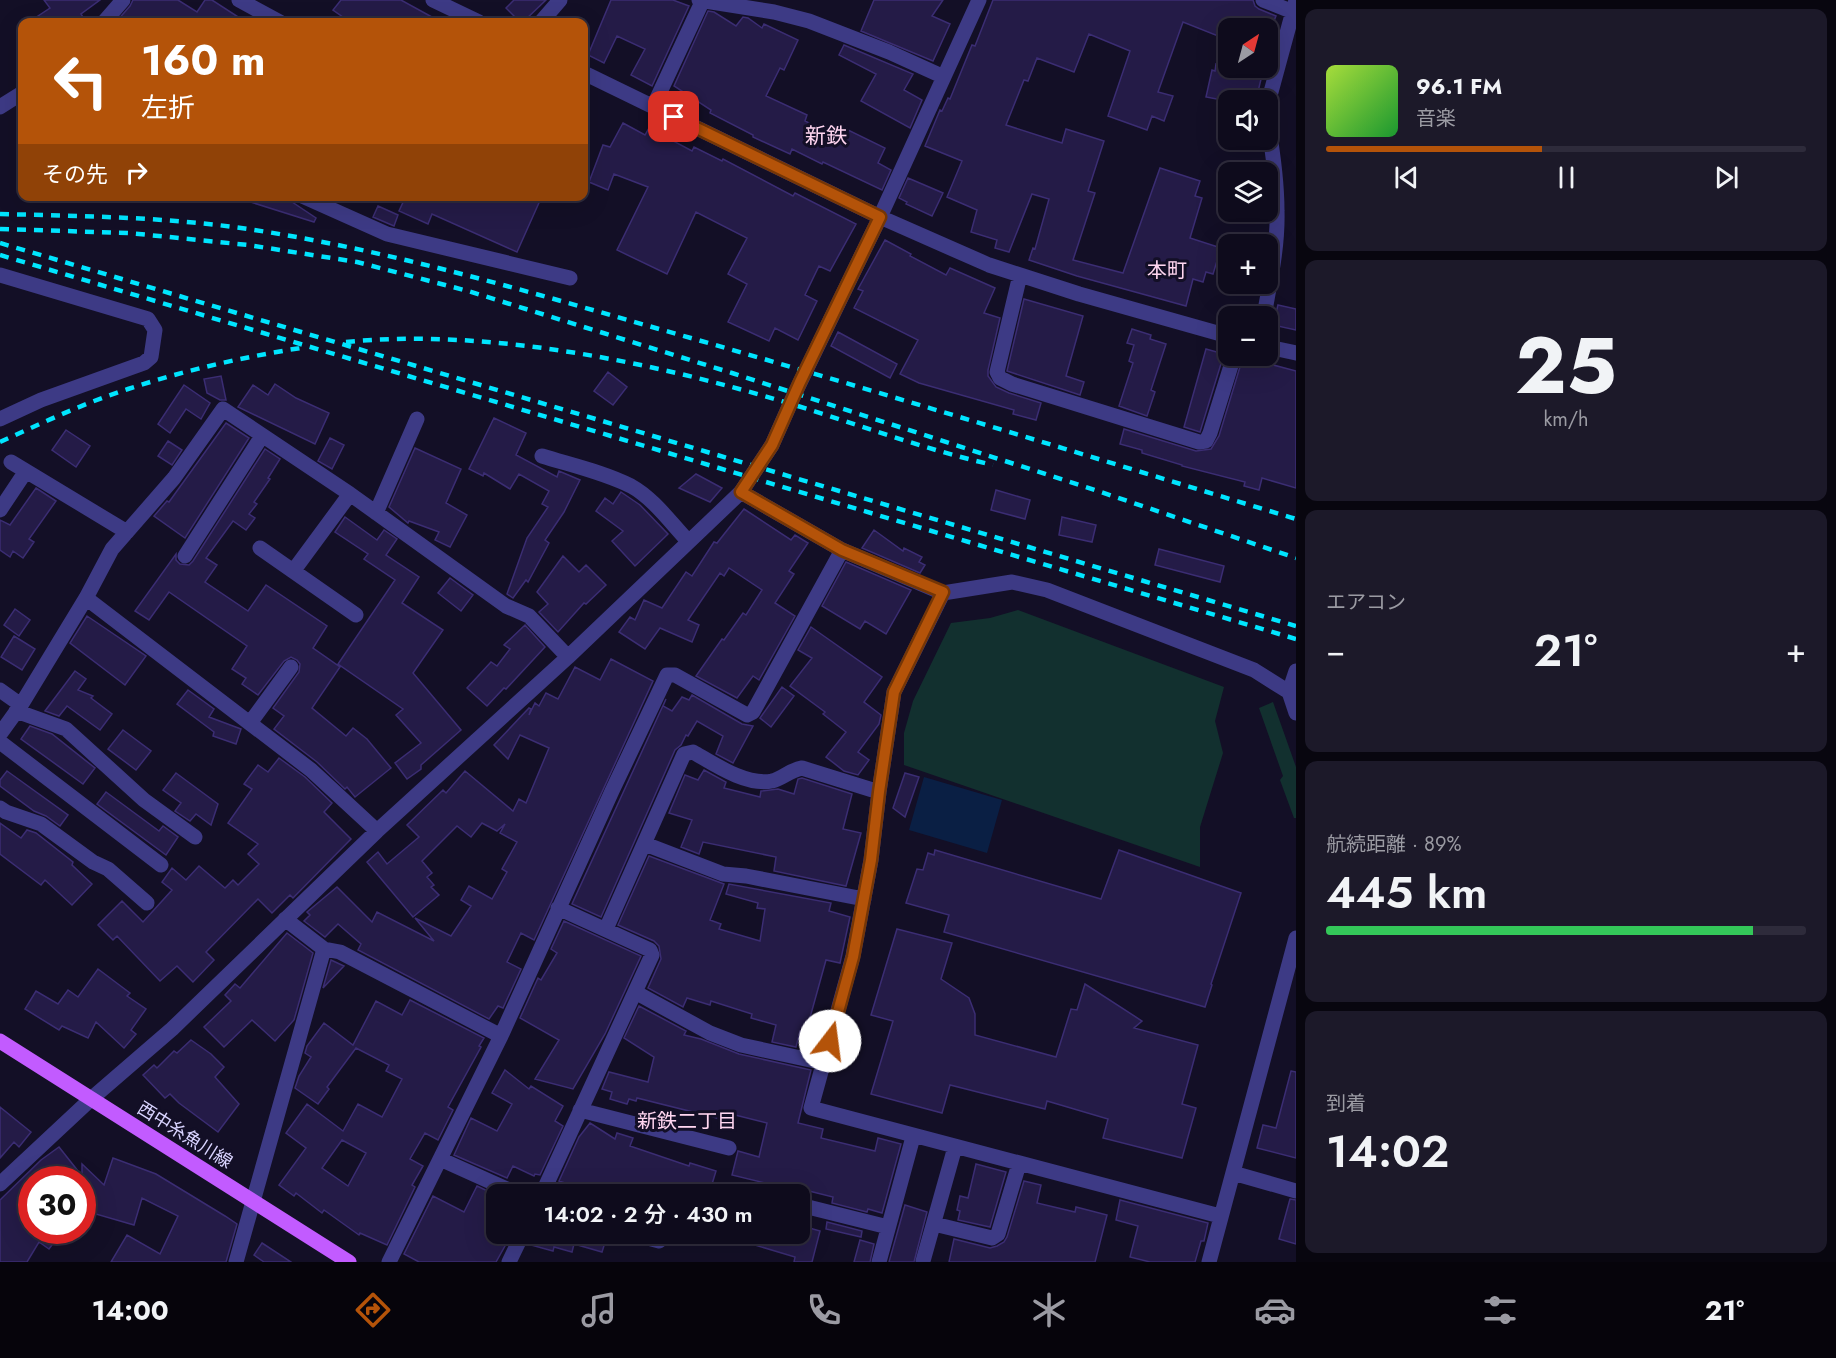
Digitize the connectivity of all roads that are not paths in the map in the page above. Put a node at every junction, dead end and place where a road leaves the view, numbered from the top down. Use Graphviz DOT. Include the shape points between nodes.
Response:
graph roads {
  1 [pos="123,0"];
  2 [pos="239,0"];
  3 [pos="433,0"];
  4 [pos="560,0"];
  5 [pos="979,0"];
  6 [pos="1263,0"];
  7 [pos="700,1"];
  8 [pos="1295,8"];
  9 [pos="107,18"];
  10 [pos="273,18"];
  11 [pos="471,18"];
  12 [pos="544,18"];
  13 [pos="588,75"];
  14 [pos="944,77"];
  15 [pos="1272,90"];
  16 [pos="18,96"];
  17 [pos="0,107"];
  18 [pos="653,107"];
  19 [pos="1273,150"];
  20 [pos="329,201"];
  21 [pos="880,217"];
  22 [pos="0,275"];
  23 [pos="1020,275"];
  24 [pos="570,278"];
  25 [pos="1266,306"];
  26 [pos="1218,333"];
  27 [pos="1278,348"];
  28 [pos="1296,353"];
  29 [pos="1231,366"];
  30 [pos="0,419"];
  31 [pos="417,419"];
  32 [pos="262,436"];
  33 [pos="542,456"];
  34 [pos="11,462"];
  35 [pos="26,471"];
  36 [pos="741,492"];
  37 [pos="350,494"];
  38 [pos="0,510"];
  39 [pos="376,513"];
  40 [pos="127,532"];
  41 [pos="688,542"];
  42 [pos="260,548"];
  43 [pos="842,550"];
  44 [pos="185,556"];
  45 [pos="294,570"];
  46 [pos="943,592"];
  47 [pos="86,598"];
  48 [pos="356,615"];
  49 [pos="568,657"];
  50 [pos="291,667"];
  51 [pos="1296,671"];
  52 [pos="0,690"];
  53 [pos="1289,692"];
  54 [pos="19,708"];
  55 [pos="1296,713"];
  56 [pos="250,723"];
  57 [pos="0,734"];
  58 [pos="0,742"];
  59 [pos="879,792"];
  60 [pos="0,808"];
  61 [pos="377,831"];
  62 [pos="195,837"];
  63 [pos="645,844"];
  64 [pos="161,865"];
  65 [pos="864,899"];
  66 [pos="147,903"];
  67 [pos="558,908"];
  68 [pos="285,919"];
  69 [pos="606,929"];
  70 [pos="1296,938"];
  71 [pos="324,949"];
  72 [pos="1291,975"];
  73 [pos="635,992"];
  74 [pos="501,1036"];
  75 [pos="0,1041"];
  76 [pos="824,1063"];
  77 [pos="91,1100"];
  78 [pos="580,1110"];
  79 [pos="913,1137"];
  80 [pos="955,1147"];
  81 [pos="729,1148"];
  82 [pos="440,1159"];
  83 [pos="1019,1164"];
  84 [pos="1233,1173"];
  85 [pos="0,1184"];
  86 [pos="496,1184"];
  87 [pos="547,1184"];
  88 [pos="1296,1191"];
  89 [pos="254,1202"];
  90 [pos="810,1207"];
  91 [pos="1220,1216"];
  92 [pos="934,1224"];
  93 [pos="888,1227"];
  94 [pos="518,1244"];
  95 [pos="923,1261"];
  96 [pos="236,1262"];
  97 [pos="350,1262"];
  98 [pos="389,1262"];
  99 [pos="509,1262"];
  100 [pos="879,1262"];
  101 [pos="1209,1262"];
  1 -- 9 [label="street"];
  2 -- 10 [label="street"];
  3 -- 11 [label="street"];
  4 -- 12 [label="street"];
  5 -- 14 [label="street"];
  6 -- 8 [label="street"];
  7 -- 14 [label="street" via="809,21"];
  7 -- 18 [label="street"];
  8 -- 15 [label="street"];
  13 -- 18 [label="street"];
  14 -- 21 [label="street"];
  16 -- 17 [label="street"];
  18 -- 21 [label="street"];
  19 -- 25 [label="street" via="1278,211"];
  20 -- 24 [label="street" via="387,234"];
  21 -- 23 [label="street"];
  21 -- 36 [label="street" via="772,445"];
  22 -- 30 [label="street" via="148,319 155,330 151,357 144,363"];
  23 -- 26 [label="street"];
  23 -- 29 [label="street" via="997,372 1012,384 1199,442 1206,441 1210,433"];
  27 -- 28 [label="street"];
  31 -- 39 [label="street"];
  32 -- 37 [label="street"];
  32 -- 40 [label="street" via="223,409 174,478"];
  32 -- 44 [label="street"];
  33 -- 41 [label="street" via="632,487 653,503"];
  34 -- 35 [label="street"];
  35 -- 38 [label="street"];
  35 -- 40 [label="street"];
  36 -- 41 [label="street"];
  36 -- 43 [label="street"];
  37 -- 39 [label="street"];
  37 -- 45 [label="street"];
  39 -- 49 [label="street" via="506,606 529,616"];
  40 -- 47 [label="street" via="112,549"];
  41 -- 49 [label="street"];
  42 -- 45 [label="street"];
  43 -- 46 [label="street"];
  43 -- 67 [label="street" via="753,712 747,715 675,675 667,675"];
  45 -- 48 [label="street"];
  46 -- 53 [label="street" via="1012,582 1047,590 1254,670"];
  46 -- 59 [label="street" via="894,692"];
  47 -- 54 [label="street"];
  47 -- 56 [label="street"];
  49 -- 61 [label="street"];
  50 -- 56 [label="street"];
  51 -- 53 [label="street"];
  52 -- 54 [label="street"];
  53 -- 55 [label="street"];
  54 -- 57 [label="street"];
  54 -- 62 [label="street" via="66,729 144,800"];
  56 -- 61 [label="street" via="311,770"];
  58 -- 64 [label="street"];
  59 -- 63 [label="street" via="802,768 770,781 754,780 731,774 693,752 684,754"];
  59 -- 65 [label="street"];
  60 -- 66 [label="street" via="41,824 108,869"];
  61 -- 68 [label="street"];
  63 -- 65 [label="street" via="723,874"];
  63 -- 69 [label="street"];
  65 -- 76 [label="street" via="853,957"];
  67 -- 69 [label="street"];
  67 -- 74 [label="street"];
  68 -- 71 [label="street"];
  68 -- 77 [label="street" via="172,1029"];
  69 -- 73 [label="street" via="650,950 652,955"];
  70 -- 72 [label="street"];
  71 -- 74 [label="street" via="340,952"];
  71 -- 89 [label="street"];
  72 -- 84 [label="street"];
  73 -- 76 [label="street" via="741,1046"];
  73 -- 78 [label="street"];
  74 -- 82 [label="street"];
  75 -- 77 [label="main road, 西中糸魚川線"];
  76 -- 79 [label="street" via="811,1108"];
  77 -- 85 [label="street"];
  77 -- 89 [label="main road, 西中糸魚川線"];
  78 -- 81 [label="street"];
  78 -- 87 [label="street"];
  79 -- 80 [label="street"];
  79 -- 93 [label="street"];
  80 -- 83 [label="street"];
  80 -- 92 [label="street"];
  82 -- 86 [label="street"];
  82 -- 98 [label="street"];
  83 -- 91 [label="street"];
  83 -- 92 [label="street" via="998,1234 992,1238"];
  84 -- 88 [label="street"];
  84 -- 91 [label="street"];
  89 -- 96 [label="street"];
  89 -- 97 [label="main road, 西中糸魚川線"];
  90 -- 93 [label="street"];
  91 -- 101 [label="street"];
  92 -- 95 [label="street"];
  93 -- 100 [label="street"];
  94 -- 99 [label="street"];
}
